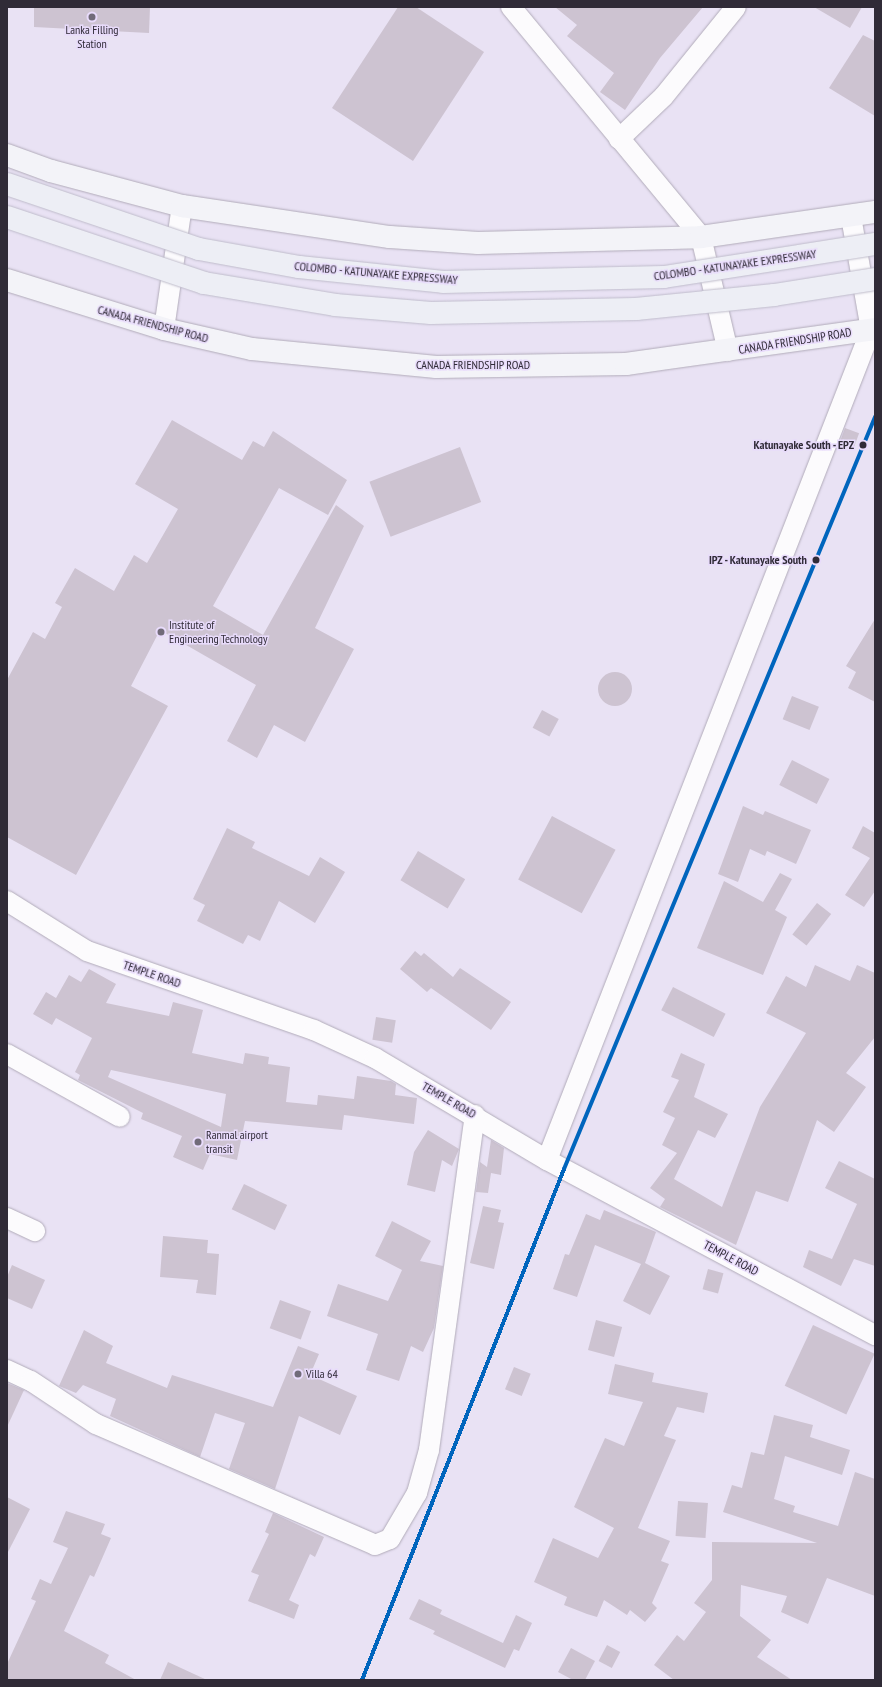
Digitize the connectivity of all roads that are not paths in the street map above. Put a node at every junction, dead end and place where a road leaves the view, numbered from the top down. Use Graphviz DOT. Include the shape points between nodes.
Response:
graph roads {
  1 [pos="511,7"];
  2 [pos="736,7"];
  3 [pos="619,139"];
  4 [pos="7,155"];
  5 [pos="7,184"];
  6 [pos="182,206"];
  7 [pos="875,212"];
  8 [pos="7,216"];
  9 [pos="851,217"];
  10 [pos="701,237"];
  11 [pos="875,244"];
  12 [pos="875,279"];
  13 [pos="7,280"];
  14 [pos="164,329"];
  15 [pos="873,329"];
  16 [pos="728,351"];
  17 [pos="868,359"];
  18 [pos="7,901"];
  19 [pos="7,1054"];
  20 [pos="475,1115"];
  21 [pos="120,1117"];
  22 [pos="548,1160"];
  23 [pos="7,1218"];
  24 [pos="35,1231"];
  25 [pos="875,1335"];
  26 [pos="7,1370"];
  1 -- 3 [label="street"];
  2 -- 3 [label="street" via="664,96"];
  3 -- 10 [label="street"];
  4 -- 6 [label="main road" via="51,171"];
  5 -- 11 [label="highway, COLOMBO - KATUNAYAKE EXPRESSWAY, bridge" via="199,249 299,267 443,282 664,277"];
  6 -- 10 [label="main road" via="390,237 478,243"];
  6 -- 14 [label="street"];
  7 -- 9 [label="main road"];
  8 -- 12 [label="highway, bridge" via="204,283 335,305 431,313 636,309 774,295"];
  9 -- 10 [label="main road"];
  9 -- 15 [label="street"];
  10 -- 16 [label="street"];
  13 -- 14 [label="main road, CANADA FRIENDSHIP ROAD"];
  14 -- 16 [label="main road, CANADA FRIENDSHIP ROAD" via="252,349 436,367 626,364"];
  15 -- 16 [label="main road, CANADA FRIENDSHIP ROAD"];
  15 -- 17 [label="street"];
  17 -- 22 [label="street"];
  18 -- 20 [label="street, TEMPLE ROAD" via="87,951 314,1030 375,1058"];
  19 -- 21 [label="street"];
  20 -- 22 [label="street, TEMPLE ROAD"];
  20 -- 26 [label="street" via="429,1450 416,1493 390,1539 375,1545 96,1424 31,1381"];
  22 -- 25 [label="street, TEMPLE ROAD"];
  23 -- 24 [label="street"];
}
